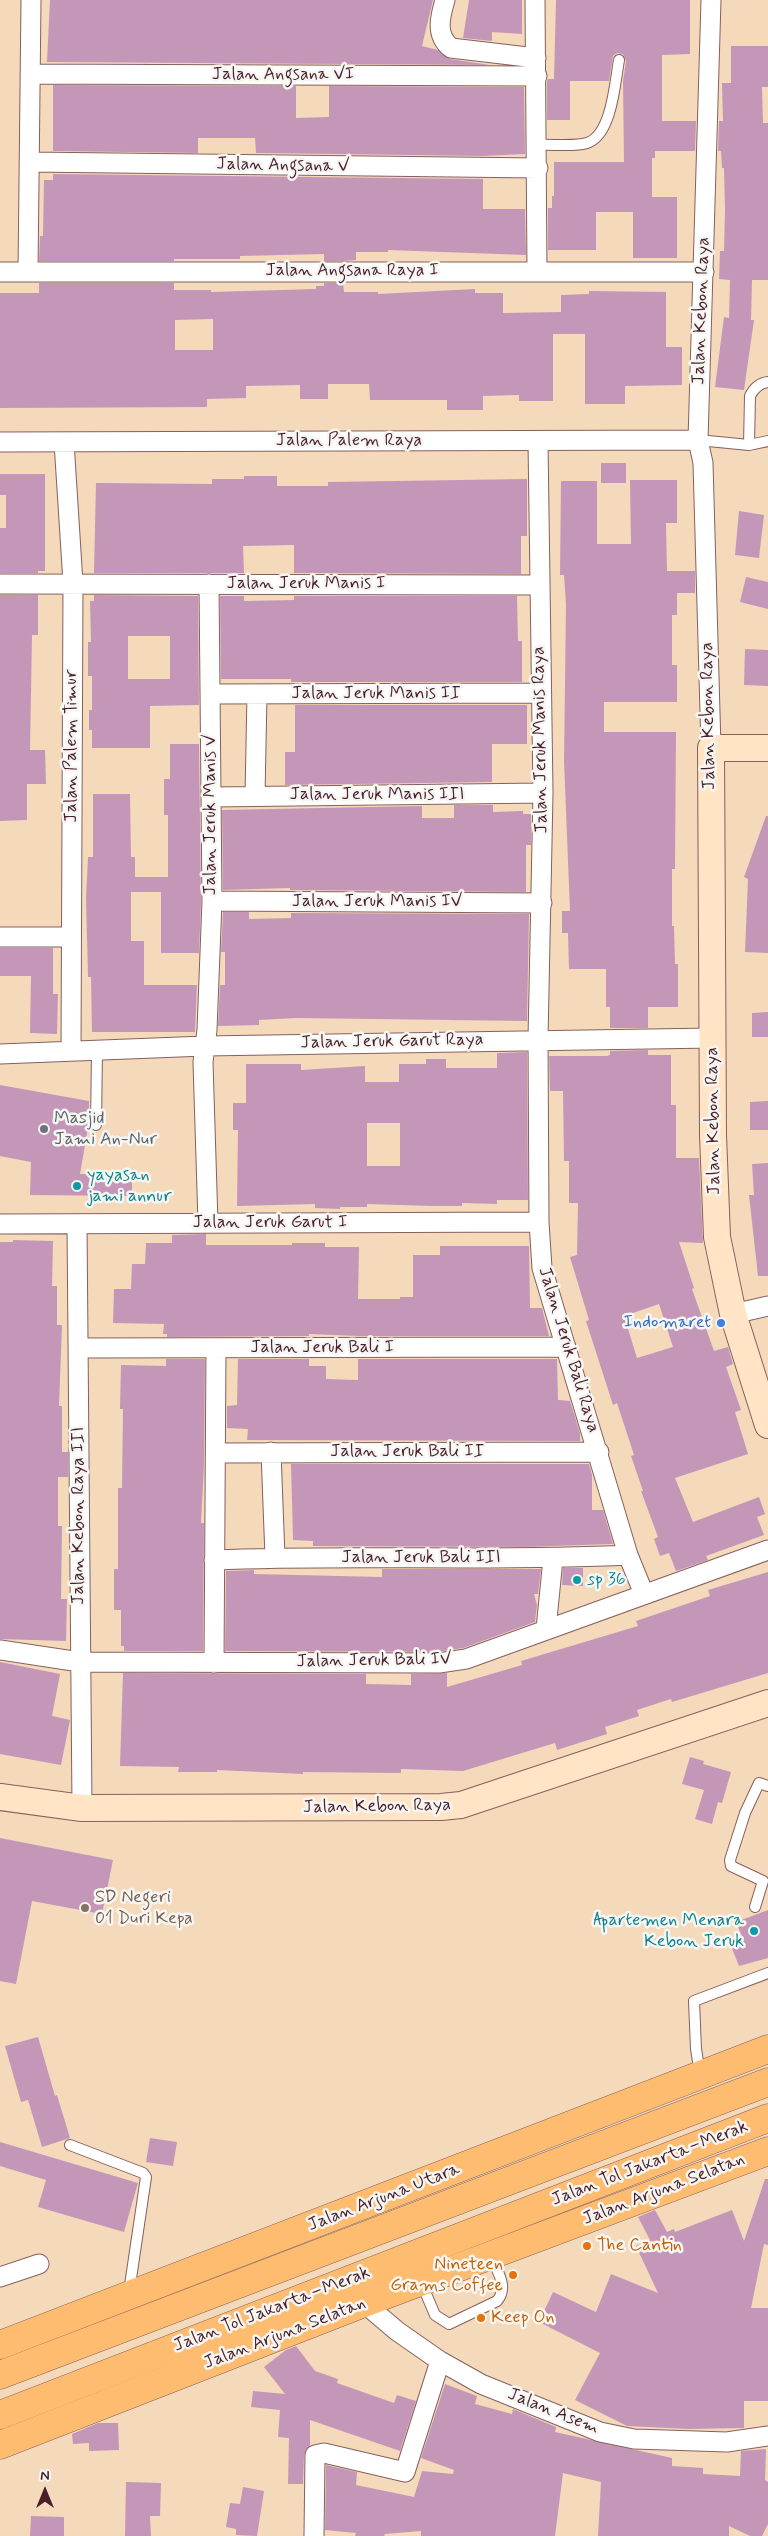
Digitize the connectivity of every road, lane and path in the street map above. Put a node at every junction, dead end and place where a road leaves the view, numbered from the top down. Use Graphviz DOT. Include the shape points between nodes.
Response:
graph roads {
  1 [pos="31,0"];
  2 [pos="444,0"];
  3 [pos="536,0"];
  4 [pos="711,0"];
  5 [pos="619,60"];
  6 [pos="536,67"];
  7 [pos="30,74"];
  8 [pos="537,145"];
  9 [pos="29,162"];
  10 [pos="538,168"];
  11 [pos="537,271"];
  12 [pos="0,272"];
  13 [pos="28,272"];
  14 [pos="704,272"];
  15 [pos="768,382"];
  16 [pos="698,440"];
  17 [pos="538,441"];
  18 [pos="768,441"];
  19 [pos="0,442"];
  20 [pos="64,442"];
  21 [pos="749,445"];
  22 [pos="73,583"];
  23 [pos="0,584"];
  24 [pos="209,584"];
  25 [pos="540,585"];
  26 [pos="540,693"];
  27 [pos="211,694"];
  28 [pos="257,694"];
  29 [pos="711,748"];
  30 [pos="768,748"];
  31 [pos="543,793"];
  32 [pos="255,796"];
  33 [pos="212,797"];
  34 [pos="212,901"];
  35 [pos="542,903"];
  36 [pos="0,937"];
  37 [pos="71,937"];
  38 [pos="713,1038"];
  39 [pos="538,1039"];
  40 [pos="205,1046"];
  41 [pos="97,1050"];
  42 [pos="71,1052"];
  43 [pos="0,1054"];
  44 [pos="96,1125"];
  45 [pos="539,1222"];
  46 [pos="208,1223"];
  47 [pos="0,1224"];
  48 [pos="76,1224"];
  49 [pos="768,1306"];
  50 [pos="733,1314"];
  51 [pos="566,1347"];
  52 [pos="78,1348"];
  53 [pos="216,1348"];
  54 [pos="768,1425"];
  55 [pos="271,1452"];
  56 [pos="599,1452"];
  57 [pos="216,1453"];
  58 [pos="768,1550"];
  59 [pos="628,1555"];
  60 [pos="275,1557"];
  61 [pos="553,1559"];
  62 [pos="214,1560"];
  63 [pos="644,1594"];
  64 [pos="546,1629"];
  65 [pos="0,1650"];
  66 [pos="80,1662"];
  67 [pos="214,1663"];
  68 [pos="768,1703"];
  69 [pos="768,1786"];
  70 [pos="0,1797"];
  71 [pos="82,1808"];
  72 [pos="755,1907"];
  73 [pos="768,1973"];
  74 [pos="768,2049"];
  75 [pos="701,2075"];
  76 [pos="768,2082"];
  77 [pos="768,2118"];
  78 [pos="70,2145"];
  79 [pos="768,2151"];
  80 [pos="491,2255"];
  81 [pos="39,2264"];
  82 [pos="0,2277"];
  83 [pos="421,2281"];
  84 [pos="128,2296"];
  85 [pos="364,2303"];
  86 [pos="0,2346"];
  87 [pos="440,2362"];
  88 [pos="0,2375"];
  89 [pos="0,2415"];
  90 [pos="768,2436"];
  91 [pos="0,2446"];
  92 [pos="314,2536"];
  1 -- 7 [label="street"];
  2 -- 6 [label="street" via="439,23 445,43 451,48"];
  3 -- 6 [label="street"];
  4 -- 14 [label="street, Jalan Kebon Raya"];
  5 -- 8 [label="lane" via="608,117 602,131 588,143"];
  6 -- 7 [label="street, Jalan Angsana VI"];
  6 -- 8 [label="street"];
  7 -- 9 [label="street"];
  8 -- 10 [label="street"];
  9 -- 10 [label="street, Jalan Angsana V"];
  9 -- 13 [label="street"];
  10 -- 11 [label="street"];
  11 -- 13 [label="street, Jalan Angsana Raya I"];
  11 -- 14 [label="street, Jalan Angsana Raya I"];
  12 -- 13 [label="street, Jalan Angsana Raya I"];
  14 -- 16 [label="street, Jalan Kebon Raya"];
  15 -- 21 [label="lane" via="762,382 750,396"];
  16 -- 17 [label="street, Jalan Palem Raya"];
  16 -- 21 [label="lane"];
  16 -- 29 [label="street, Jalan Kebon Raya" via="703,463"];
  17 -- 20 [label="street, Jalan Palem Raya"];
  17 -- 25 [label="street, Jalan Jeruk Manis Raya"];
  18 -- 21 [label="lane"];
  19 -- 20 [label="street, Jalan Palem Raya"];
  20 -- 22 [label="street, Jalan Palem Timur"];
  22 -- 23 [label="street, Jalan Jeruk Manis I"];
  22 -- 24 [label="street, Jalan Jeruk Manis I"];
  22 -- 37 [label="street, Jalan Palem Timur"];
  24 -- 25 [label="street, Jalan Jeruk Manis I"];
  24 -- 27 [label="street, Jalan Jeruk Manis V"];
  25 -- 26 [label="street, Jalan Jeruk Manis Raya"];
  26 -- 28 [label="street, Jalan Jeruk Manis II"];
  26 -- 31 [label="street, Jalan Jeruk Manis Raya"];
  27 -- 28 [label="street, Jalan Jeruk Manis II"];
  27 -- 33 [label="street, Jalan Jeruk Manis V"];
  28 -- 32 [label="street"];
  29 -- 30 [label="street"];
  29 -- 38 [label="street, Jalan Kebon Raya"];
  31 -- 32 [label="street, Jalan Jeruk Manis III"];
  31 -- 35 [label="street, Jalan Jeruk Manis Raya"];
  32 -- 33 [label="street, Jalan Jeruk Manis III"];
  33 -- 34 [label="street, Jalan Jeruk Manis V"];
  34 -- 35 [label="street, Jalan Jeruk Manis IV"];
  34 -- 40 [label="street, Jalan Jeruk Manis V"];
  35 -- 39 [label="street, Jalan Jeruk Manis Raya"];
  36 -- 37 [label="street"];
  37 -- 42 [label="street, Jalan Palem Timur"];
  38 -- 39 [label="street, Jalan Jeruk Garut Raya"];
  38 -- 50 [label="street, Jalan Kebon Raya" via="717,1237"];
  39 -- 40 [label="street, Jalan Jeruk Garut Raya"];
  39 -- 45 [label="street, Jalan Jeruk Bali Raya"];
  40 -- 41 [label="street, Jalan Jeruk Garut Raya"];
  40 -- 46 [label="street, Jalan Jeruk Manis V"];
  41 -- 42 [label="street, Jalan Jeruk Garut Raya"];
  41 -- 44 [label="lane"];
  42 -- 43 [label="street, Jalan Jeruk Garut Raya"];
  45 -- 46 [label="street, Jalan Jeruk Garut I"];
  45 -- 51 [label="street, Jalan Jeruk Bali Raya" via="542,1268"];
  46 -- 48 [label="street, Jalan Jeruk Garut I"];
  47 -- 48 [label="street, Jalan Jeruk Garut I"];
  48 -- 52 [label="street, Jalan Kebon Raya III"];
  49 -- 50 [label="street"];
  50 -- 54 [label="street, Jalan Kebon Raya"];
  51 -- 53 [label="street, Jalan Jeruk Bali I"];
  51 -- 56 [label="street, Jalan Jeruk Bali Raya"];
  52 -- 53 [label="street, Jalan Jeruk Bali I"];
  52 -- 66 [label="street, Jalan Kebon Raya III"];
  53 -- 57 [label="street"];
  55 -- 56 [label="street, Jalan Jeruk Bali II"];
  55 -- 57 [label="street, Jalan Jeruk Bali II"];
  55 -- 60 [label="street"];
  56 -- 59 [label="street, Jalan Jeruk Bali Raya"];
  57 -- 62 [label="street"];
  58 -- 63 [label="street, Jalan Jeruk Bali IV"];
  59 -- 61 [label="street, Jalan Jeruk Bali III"];
  59 -- 63 [label="street, Jalan Jeruk Bali Raya"];
  60 -- 61 [label="street, Jalan Jeruk Bali III"];
  60 -- 62 [label="street, Jalan Jeruk Bali III"];
  61 -- 64 [label="street"];
  62 -- 67 [label="street"];
  63 -- 64 [label="street, Jalan Jeruk Bali IV"];
  64 -- 67 [label="street, Jalan Jeruk Bali IV" via="466,1659 439,1663"];
  65 -- 66 [label="street, Jalan Jeruk Bali IV"];
  66 -- 67 [label="street, Jalan Jeruk Bali IV"];
  66 -- 71 [label="street, Jalan Kebon Raya III"];
  68 -- 71 [label="street, Jalan Kebon Raya" via="461,1805"];
  69 -- 72 [label="lane" via="760,1783 753,1796 730,1860 731,1866 763,1881"];
  70 -- 71 [label="street, Jalan Kebon Raya"];
  73 -- 75 [label="lane" via="694,2001 696,2049"];
  74 -- 75 [label="main road, Jalan Arjuna Utara"];
  75 -- 84 [label="main road, Jalan Arjuna Utara"];
  76 -- 88 [label="main road, Jalan Tol Jakarta–Merak"];
  77 -- 89 [label="main road, Jalan Tol Jakarta–Merak"];
  78 -- 84 [label="lane" via="143,2173 146,2177"];
  79 -- 80 [label="main road, Jalan Arjuna Selatan"];
  80 -- 83 [label="main road, Jalan Arjuna Selatan"];
  80 -- 83 [label="lane" via="504,2287 502,2296 449,2324 435,2315"];
  81 -- 82 [label="street"];
  83 -- 85 [label="main road, Jalan Arjuna Selatan"];
  84 -- 86 [label="main road, Jalan Arjuna Utara"];
  85 -- 87 [label="street, Jalan Asem"];
  85 -- 91 [label="main road, Jalan Arjuna Selatan"];
  87 -- 90 [label="street, Jalan Asem" via="482,2384 600,2432 634,2439 727,2442"];
  87 -- 92 [label="street" via="405,2472 324,2453 315,2455"];
}
